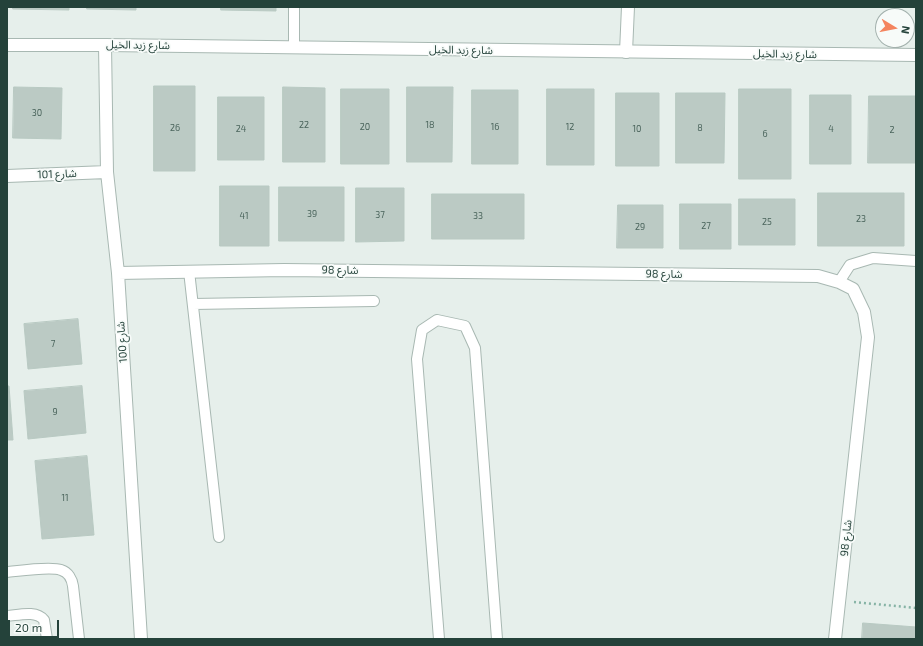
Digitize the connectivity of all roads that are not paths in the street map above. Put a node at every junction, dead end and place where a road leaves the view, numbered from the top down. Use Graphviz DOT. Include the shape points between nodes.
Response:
graph roads {
  1 [pos="294,7"];
  2 [pos="628,7"];
  3 [pos="7,45"];
  4 [pos="105,45"];
  5 [pos="294,48"];
  6 [pos="626,52"];
  7 [pos="916,55"];
  8 [pos="107,172"];
  9 [pos="7,176"];
  10 [pos="916,261"];
  11 [pos="189,271"];
  12 [pos="118,273"];
  13 [pos="839,282"];
  14 [pos="374,301"];
  15 [pos="193,304"];
  16 [pos="219,537"];
  17 [pos="7,572"];
  18 [pos="7,616"];
  19 [pos="47,639"];
  20 [pos="79,639"];
  21 [pos="141,639"];
  22 [pos="439,639"];
  23 [pos="497,639"];
  24 [pos="835,639"];
  1 -- 5 [label="lane"];
  2 -- 6 [label="street"];
  3 -- 4 [label="street, شارع زيد الخيل"];
  4 -- 5 [label="street, شارع زيد الخيل"];
  4 -- 8 [label="street, شارع 100"];
  5 -- 6 [label="street, شارع زيد الخيل"];
  6 -- 7 [label="street, شارع زيد الخيل"];
  8 -- 9 [label="street, شارع 101"];
  8 -- 12 [label="street, شارع 100"];
  10 -- 13 [label="lane" via="873,258 850,265"];
  11 -- 12 [label="street, شارع 98"];
  11 -- 13 [label="street, شارع 98" via="818,276"];
  11 -- 15 [label="lane"];
  12 -- 21 [label="street, شارع 100"];
  13 -- 24 [label="street, شارع 98" via="853,290 864,312 868,337"];
  14 -- 15 [label="lane"];
  15 -- 16 [label="lane"];
  17 -- 20 [label="lane" via="57,569 66,572 73,586"];
  18 -- 19 [label="lane" via="38,615 44,620"];
  22 -- 23 [label="lane" via="417,360 422,330 437,320 465,326 475,348"];
}
